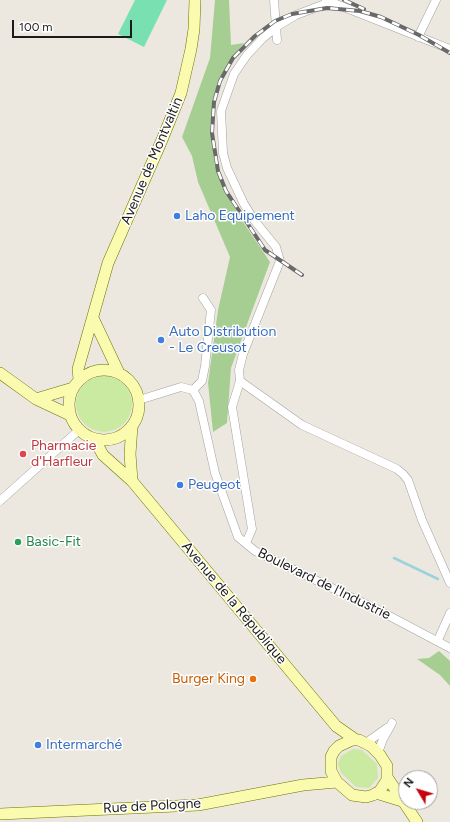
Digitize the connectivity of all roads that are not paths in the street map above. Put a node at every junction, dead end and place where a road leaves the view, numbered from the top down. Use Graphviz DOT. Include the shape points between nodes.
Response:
graph roads {
  1 [pos="195,0"];
  2 [pos="274,0"];
  3 [pos="436,0"];
  4 [pos="327,1"];
  5 [pos="276,27"];
  6 [pos="418,37"];
  7 [pos="277,40"];
  8 [pos="450,49"];
  9 [pos="203,298"];
  10 [pos="94,318"];
  11 [pos="0,373"];
  12 [pos="119,373"];
  13 [pos="240,381"];
  14 [pos="76,383"];
  15 [pos="193,390"];
  16 [pos="36,399"];
  17 [pos="139,400"];
  18 [pos="70,415"];
  19 [pos="132,426"];
  20 [pos="79,430"];
  21 [pos="94,439"];
  22 [pos="132,481"];
  23 [pos="0,501"];
  24 [pos="246,543"];
  25 [pos="450,583"];
  26 [pos="450,613"];
  27 [pos="438,640"];
  28 [pos="450,648"];
  29 [pos="336,726"];
  30 [pos="361,742"];
  31 [pos="338,746"];
  32 [pos="378,753"];
  33 [pos="330,767"];
  34 [pos="387,777"];
  35 [pos="337,782"];
  36 [pos="303,785"];
  37 [pos="376,793"];
  38 [pos="398,795"];
  39 [pos="398,800"];
  40 [pos="408,810"];
  41 [pos="0,814"];
  42 [pos="417,822"];
  1 -- 10 [label="street, Avenue de Montvaltin" via="194,29 181,93 108,264"];
  2 -- 5 [label="street"];
  3 -- 6 [label="street"];
  4 -- 5 [label="street"];
  4 -- 6 [label="street"];
  5 -- 7 [label="street"];
  5 -- 13 [label="street" via="247,55 234,74 221,111 222,152 227,168 244,204 276,247 280,261 243,354 239,370"];
  6 -- 8 [label="street"];
  9 -- 15 [label="street" via="211,310 205,366 202,382"];
  10 -- 12 [label="street"];
  10 -- 14 [label="street, Avenue de Montvaltin"];
  11 -- 16 [label="street"];
  12 -- 14 [label="street" via="98,370 88,373"];
  12 -- 17 [label="street" via="132,384"];
  13 -- 24 [label="street" via="232,407 252,529"];
  13 -- 25 [label="street" via="302,425 403,474 408,480 422,520"];
  14 -- 16 [label="street"];
  14 -- 18 [label="street" via="69,401"];
  15 -- 17 [label="street" via="181,387"];
  15 -- 24 [label="street, Boulevard de l'Industrie" via="199,400 215,473 238,537"];
  16 -- 18 [label="street"];
  17 -- 19 [label="street"];
  18 -- 20 [label="street"];
  19 -- 21 [label="street" via="115,438"];
  19 -- 22 [label="street"];
  20 -- 21 [label="street"];
  20 -- 23 [label="street"];
  21 -- 22 [label="street, Avenue de la République" via="103,456"];
  22 -- 29 [label="street, Avenue de la République"];
  24 -- 27 [label="street, Boulevard de l'Industrie" via="255,551"];
  26 -- 27 [label="street"];
  27 -- 28 [label="street, Boulevard de l'Industrie"];
  29 -- 30 [label="street, Avenue de la République"];
  29 -- 31 [label="street"];
  30 -- 31 [label="street" via="345,742"];
  30 -- 32 [label="street"];
  30 -- 32 [label="street" via="392,723 382,739"];
  31 -- 33 [label="street" via="331,757"];
  32 -- 34 [label="street" via="387,766"];
  33 -- 35 [label="street"];
  33 -- 36 [label="street, Rue de Pologne"];
  34 -- 37 [label="street" via="383,787"];
  34 -- 38 [label="street"];
  35 -- 36 [label="street, Rue de Pologne"];
  35 -- 37 [label="street" via="359,797"];
  36 -- 41 [label="street, Rue de Pologne" via="198,805"];
  37 -- 39 [label="street"];
  40 -- 42 [label="street"];
}
